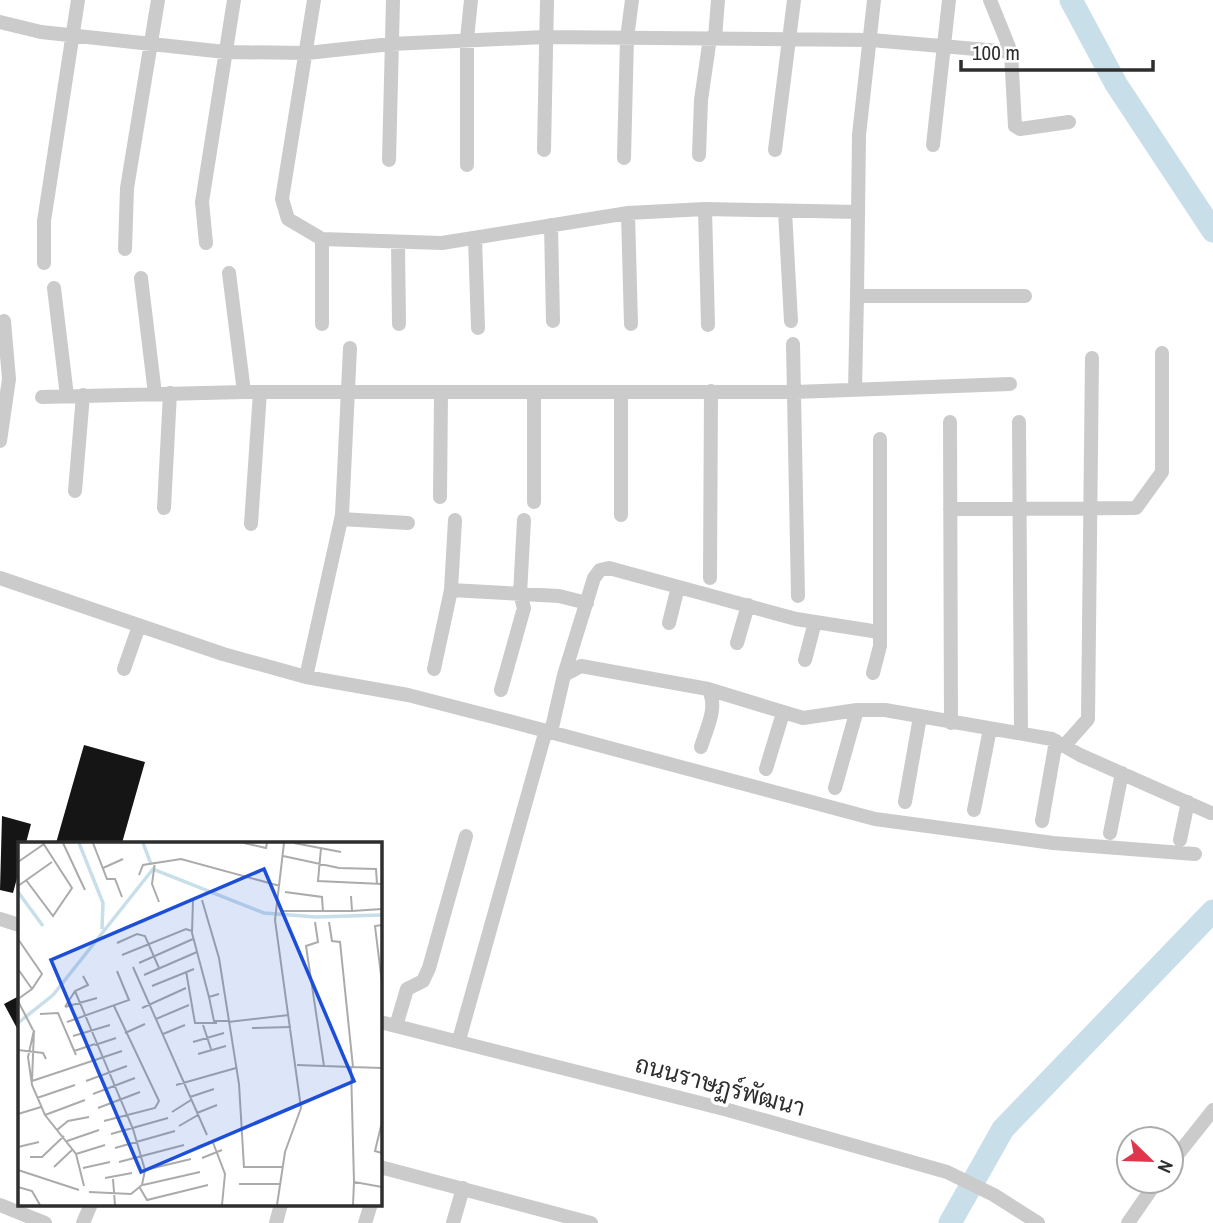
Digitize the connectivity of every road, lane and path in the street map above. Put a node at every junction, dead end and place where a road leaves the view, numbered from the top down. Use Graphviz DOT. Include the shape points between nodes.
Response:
graph roads {
  1 [pos="78,0"];
  2 [pos="158,0"];
  3 [pos="234,0"];
  4 [pos="314,0"];
  5 [pos="393,0"];
  6 [pos="471,0"];
  7 [pos="547,0"];
  8 [pos="632,0"];
  9 [pos="718,0"];
  10 [pos="794,0"];
  11 [pos="874,0"];
  12 [pos="949,0"];
  13 [pos="990,0"];
  14 [pos="0,22"];
  15 [pos="73,36"];
  16 [pos="544,37"];
  17 [pos="627,38"];
  18 [pos="712,38"];
  19 [pos="467,39"];
  20 [pos="789,39"];
  21 [pos="871,40"];
  22 [pos="391,44"];
  23 [pos="942,45"];
  24 [pos="150,46"];
  25 [pos="225,52"];
  26 [pos="1012,52"];
  27 [pos="307,53"];
  28 [pos="1069,122"];
  29 [pos="933,145"];
  30 [pos="544,150"];
  31 [pos="775,150"];
  32 [pos="699,155"];
  33 [pos="624,158"];
  34 [pos="389,160"];
  35 [pos="467,165"];
  36 [pos="705,209"];
  37 [pos="785,211"];
  38 [pos="858,212"];
  39 [pos="628,213"];
  40 [pos="551,225"];
  41 [pos="322,239"];
  42 [pos="475,239"];
  43 [pos="206,243"];
  44 [pos="398,243"];
  45 [pos="125,249"];
  46 [pos="44,263"];
  47 [pos="229,273"];
  48 [pos="141,278"];
  49 [pos="54,288"];
  50 [pos="857,296"];
  51 [pos="1025,296"];
  52 [pos="4,321"];
  53 [pos="553,321"];
  54 [pos="791,321"];
  55 [pos="323,324"];
  56 [pos="399,324"];
  57 [pos="631,324"];
  58 [pos="708,325"];
  59 [pos="478,328"];
  60 [pos="793,344"];
  61 [pos="350,348"];
  62 [pos="1162,353"];
  63 [pos="1092,358"];
  64 [pos="1010,384"];
  65 [pos="856,390"];
  66 [pos="621,391"];
  67 [pos="711,391"];
  68 [pos="243,392"];
  69 [pos="260,392"];
  70 [pos="350,392"];
  71 [pos="795,392"];
  72 [pos="162,393"];
  73 [pos="534,393"];
  74 [pos="441,394"];
  75 [pos="66,396"];
  76 [pos="83,396"];
  77 [pos="42,397"];
  78 [pos="3,411"];
  79 [pos="950,422"];
  80 [pos="1020,422"];
  81 [pos="880,439"];
  82 [pos="0,441"];
  83 [pos="75,491"];
  84 [pos="440,497"];
  85 [pos="534,502"];
  86 [pos="164,508"];
  87 [pos="1090,508"];
  88 [pos="950,509"];
  89 [pos="1020,509"];
  90 [pos="621,515"];
  91 [pos="341,519"];
  92 [pos="455,520"];
  93 [pos="524,520"];
  94 [pos="408,523"];
  95 [pos="251,524"];
  96 [pos="0,578"];
  97 [pos="710,578"];
  98 [pos="678,587"];
  99 [pos="451,590"];
  100 [pos="520,594"];
  101 [pos="798,596"];
  102 [pos="587,603"];
  103 [pos="748,606"];
  104 [pos="815,622"];
  105 [pos="668,623"];
  106 [pos="139,626"];
  107 [pos="879,632"];
  108 [pos="737,643"];
  109 [pos="805,660"];
  110 [pos="124,668"];
  111 [pos="434,669"];
  112 [pos="873,673"];
  113 [pos="564,675"];
  114 [pos="306,677"];
  115 [pos="501,690"];
  116 [pos="708,690"];
  117 [pos="857,710"];
  118 [pos="783,713"];
  119 [pos="920,717"];
  120 [pos="950,723"];
  121 [pos="990,729"];
  122 [pos="548,731"];
  123 [pos="1021,733"];
  124 [pos="1060,743"];
  125 [pos="701,747"];
  126 [pos="766,769"];
  127 [pos="1122,773"];
  128 [pos="835,788"];
  129 [pos="905,802"];
  130 [pos="1188,802"];
  131 [pos="974,810"];
  132 [pos="1211,813"];
  133 [pos="1042,821"];
  134 [pos="1110,833"];
  135 [pos="466,836"];
  136 [pos="1180,840"];
  137 [pos="1195,855"];
  138 [pos="0,919"];
  139 [pos="18,925"];
  140 [pos="382,1022"];
  141 [pos="396,1026"];
  142 [pos="459,1040"];
  143 [pos="1213,1110"];
  144 [pos="1185,1145"];
  145 [pos="382,1169"];
  146 [pos="463,1188"];
  147 [pos="1147,1195"];
  148 [pos="0,1205"];
  149 [pos="90,1206"];
  150 [pos="280,1206"];
  151 [pos="370,1206"];
  152 [pos="537,1216"];
  153 [pos="45,1223"];
  154 [pos="83,1223"];
  155 [pos="276,1223"];
  156 [pos="365,1223"];
  157 [pos="453,1223"];
  158 [pos="591,1223"];
  159 [pos="1038,1223"];
  160 [pos="1128,1223"];
  1 -- 15 [label="street"];
  2 -- 24 [label="street"];
  3 -- 25 [label="street"];
  4 -- 27 [label="street"];
  5 -- 22 [label="street"];
  6 -- 19 [label="street"];
  7 -- 16 [label="street"];
  8 -- 17 [label="street"];
  9 -- 18 [label="street"];
  10 -- 20 [label="street"];
  11 -- 21 [label="street"];
  12 -- 23 [label="street"];
  13 -- 26 [label="street"];
  14 -- 15 [label="street"];
  15 -- 24 [label="street"];
  15 -- 46 [label="street" via="44,221"];
  16 -- 17 [label="street"];
  16 -- 19 [label="street"];
  16 -- 30 [label="street"];
  17 -- 18 [label="street"];
  17 -- 33 [label="street"];
  18 -- 20 [label="street"];
  18 -- 32 [label="street" via="701,100"];
  19 -- 22 [label="street"];
  19 -- 35 [label="street"];
  20 -- 21 [label="street"];
  20 -- 31 [label="street"];
  21 -- 23 [label="street"];
  21 -- 38 [label="street" via="859,135"];
  22 -- 27 [label="street"];
  22 -- 34 [label="street"];
  23 -- 26 [label="street"];
  23 -- 29 [label="street"];
  24 -- 25 [label="street"];
  24 -- 45 [label="street" via="127,188"];
  25 -- 27 [label="street"];
  25 -- 43 [label="street" via="202,202"];
  26 -- 28 [label="street" via="1015,126 1020,130"];
  27 -- 41 [label="street" via="282,199 288,219"];
  36 -- 37 [label="street"];
  36 -- 39 [label="street"];
  36 -- 58 [label="street"];
  37 -- 38 [label="street"];
  37 -- 54 [label="street"];
  38 -- 50 [label="street"];
  39 -- 40 [label="street"];
  39 -- 57 [label="street"];
  40 -- 42 [label="street"];
  40 -- 53 [label="street"];
  41 -- 44 [label="street"];
  41 -- 55 [label="street"];
  42 -- 44 [label="street"];
  42 -- 59 [label="street"];
  44 -- 56 [label="street"];
  47 -- 68 [label="street"];
  48 -- 72 [label="street"];
  49 -- 75 [label="street"];
  50 -- 51 [label="street"];
  50 -- 65 [label="street"];
  52 -- 78 [label="street" via="9,379"];
  60 -- 71 [label="street"];
  61 -- 70 [label="street"];
  62 -- 87 [label="street" via="1162,472 1136,508"];
  63 -- 87 [label="street"];
  64 -- 65 [label="street"];
  65 -- 71 [label="street"];
  66 -- 67 [label="street"];
  66 -- 73 [label="street"];
  66 -- 90 [label="street"];
  67 -- 71 [label="street"];
  67 -- 97 [label="street"];
  68 -- 69 [label="street"];
  68 -- 72 [label="street"];
  69 -- 70 [label="street"];
  69 -- 95 [label="street"];
  70 -- 74 [label="street"];
  70 -- 91 [label="street"];
  71 -- 101 [label="street"];
  72 -- 76 [label="street"];
  72 -- 86 [label="street"];
  73 -- 74 [label="street"];
  73 -- 85 [label="street"];
  74 -- 84 [label="street"];
  75 -- 76 [label="street"];
  75 -- 77 [label="street"];
  76 -- 83 [label="street"];
  78 -- 82 [label="street"];
  79 -- 88 [label="street"];
  80 -- 89 [label="street"];
  81 -- 107 [label="street"];
  87 -- 89 [label="street"];
  87 -- 124 [label="street" via="1088,719"];
  88 -- 89 [label="street"];
  88 -- 120 [label="street"];
  89 -- 123 [label="street"];
  91 -- 94 [label="street"];
  91 -- 114 [label="street"];
  92 -- 99 [label="street"];
  93 -- 100 [label="street"];
  96 -- 106 [label="street"];
  98 -- 102 [label="street" via="609,568 600,570 594,579"];
  98 -- 103 [label="street"];
  98 -- 105 [label="street"];
  99 -- 100 [label="street"];
  99 -- 111 [label="street"];
  100 -- 102 [label="street"];
  100 -- 115 [label="street" via="524,608"];
  102 -- 113 [label="street"];
  103 -- 104 [label="street"];
  103 -- 108 [label="street"];
  104 -- 107 [label="street"];
  104 -- 109 [label="street"];
  106 -- 110 [label="street"];
  106 -- 114 [label="street"];
  107 -- 112 [label="street"];
  113 -- 116 [label="street" via="581,666"];
  113 -- 122 [label="street"];
  114 -- 122 [label="street" via="408,695"];
  116 -- 118 [label="street"];
  116 -- 125 [label="street" via="713,707"];
  117 -- 118 [label="street" via="803,718"];
  117 -- 119 [label="street"];
  117 -- 128 [label="street"];
  118 -- 126 [label="street"];
  119 -- 120 [label="street"];
  119 -- 129 [label="street"];
  120 -- 121 [label="street"];
  121 -- 123 [label="street"];
  121 -- 131 [label="street"];
  122 -- 137 [label="street" via="875,818 1053,843"];
  122 -- 142 [label="street"];
  123 -- 124 [label="street"];
  124 -- 127 [label="street"];
  124 -- 133 [label="street"];
  127 -- 130 [label="street"];
  127 -- 134 [label="street"];
  130 -- 132 [label="street"];
  130 -- 136 [label="street"];
  135 -- 141 [label="street" via="429,968 423,981 407,989"];
  138 -- 139 [label="street"];
  140 -- 141 [label="street, ถนนราษฏร์พัฒนา"];
  141 -- 142 [label="street, ถนนราษฏร์พัฒนา"];
  142 -- 159 [label="street, ถนนราษฏร์พัฒนา" via="947,1172"];
  143 -- 144 [label="street"];
  145 -- 146 [label="street"];
  146 -- 152 [label="street"];
  146 -- 157 [label="street"];
  147 -- 160 [label="street"];
  148 -- 153 [label="street"];
  149 -- 154 [label="street"];
  150 -- 155 [label="street"];
  151 -- 156 [label="street"];
  152 -- 158 [label="street"];
}
